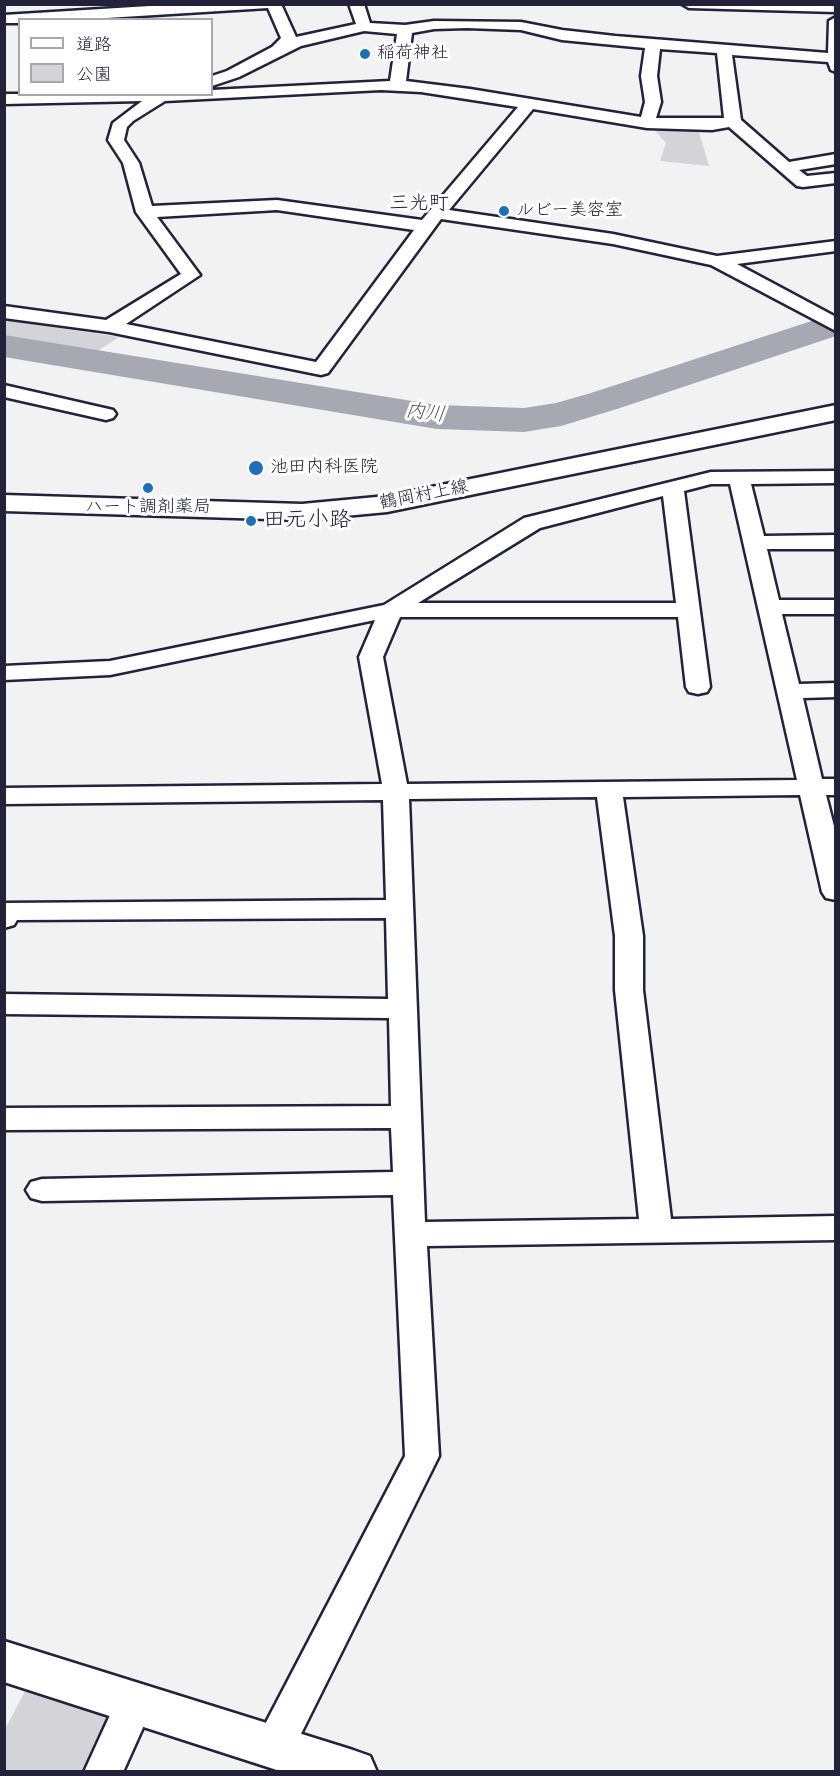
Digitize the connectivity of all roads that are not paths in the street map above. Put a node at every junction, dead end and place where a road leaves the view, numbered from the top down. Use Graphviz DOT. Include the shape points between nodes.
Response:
graph roads {
  1 [pos="271,4"];
  2 [pos="356,4"];
  3 [pos="468,4"];
  4 [pos="689,4"];
  5 [pos="836,8"];
  6 [pos="37,18"];
  7 [pos="836,21"];
  8 [pos="467,24"];
  9 [pos="364,27"];
  10 [pos="405,30"];
  11 [pos="652,44"];
  12 [pos="277,50"];
  13 [pos="724,50"];
  14 [pos="835,58"];
  15 [pos="836,67"];
  16 [pos="213,81"];
  17 [pos="397,86"];
  18 [pos="213,95"];
  19 [pos="123,96"];
  20 [pos="161,96"];
  21 [pos="4,99"];
  22 [pos="529,104"];
  23 [pos="733,122"];
  24 [pos="647,123"];
  25 [pos="836,159"];
  26 [pos="785,167"];
  27 [pos="836,178"];
  28 [pos="145,212"];
  29 [pos="432,220"];
  30 [pos="836,246"];
  31 [pos="717,261"];
  32 [pos="4,312"];
  33 [pos="836,325"];
  34 [pos="109,326"];
  35 [pos="4,391"];
  36 [pos="836,412"];
  37 [pos="106,414"];
  38 [pos="836,477"];
  39 [pos="739,478"];
  40 [pos="673,488"];
  41 [pos="4,503"];
  42 [pos="836,542"];
  43 [pos="754,543"];
  44 [pos="769,607"];
  45 [pos="836,607"];
  46 [pos="391,610"];
  47 [pos="688,610"];
  48 [pos="4,673"];
  49 [pos="698,687"];
  50 [pos="836,690"];
  51 [pos="789,691"];
  52 [pos="823,787"];
  53 [pos="609,790"];
  54 [pos="396,792"];
  55 [pos="4,796"];
  56 [pos="836,892"];
  57 [pos="399,909"];
  58 [pos="4,919"];
  59 [pos="4,1004"];
  60 [pos="403,1009"];
  61 [pos="406,1117"];
  62 [pos="4,1119"];
  63 [pos="409,1183"];
  64 [pos="42,1190"];
  65 [pos="836,1228"];
  66 [pos="656,1230"];
  67 [pos="410,1234"];
  68 [pos="4,1661"];
  69 [pos="135,1703"];
  70 [pos="274,1747"];
  71 [pos="343,1770"];
  72 [pos="103,1772"];
  1 -- 6 [label="street"];
  1 -- 12 [label="street" via="289,39"];
  2 -- 9 [label="street"];
  3 -- 8 [label="street"];
  4 -- 5 [label="street"];
  7 -- 14 [label="street"];
  8 -- 10 [label="street"];
  8 -- 11 [label="street" via="521,26 562,35"];
  9 -- 10 [label="street"];
  9 -- 12 [label="street"];
  10 -- 17 [label="street"];
  11 -- 13 [label="street"];
  11 -- 24 [label="street" via="649,76 653,102"];
  12 -- 16 [label="street"];
  13 -- 14 [label="street"];
  13 -- 23 [label="street"];
  14 -- 15 [label="street"];
  17 -- 18 [label="street"];
  17 -- 22 [label="street"];
  19 -- 21 [label="street"];
  20 -- 28 [label="street" via="127,118 119,126 116,140 131,163"];
  22 -- 24 [label="street"];
  22 -- 29 [label="street"];
  23 -- 24 [label="street"];
  23 -- 26 [label="street"];
  25 -- 26 [label="street"];
  26 -- 27 [label="street" via="803,182"];
  28 -- 29 [label="street" via="277,205"];
  28 -- 34 [label="street" via="191,275"];
  29 -- 31 [label="street" via="613,239"];
  29 -- 34 [label="street" via="321,369"];
  30 -- 31 [label="street"];
  31 -- 33 [label="street"];
  32 -- 34 [label="street"];
  35 -- 37 [label="street"];
  36 -- 41 [label="main road, 鶴岡村上線" via="376,506 302,512"];
  38 -- 39 [label="street"];
  39 -- 40 [label="street" via="711,478"];
  39 -- 43 [label="street"];
  40 -- 46 [label="street" via="532,524"];
  40 -- 47 [label="street"];
  42 -- 43 [label="street"];
  43 -- 44 [label="street"];
  44 -- 45 [label="street"];
  44 -- 51 [label="street"];
  46 -- 47 [label="street"];
  46 -- 48 [label="street" via="110,668"];
  46 -- 54 [label="street" via="371,657"];
  47 -- 49 [label="street"];
  50 -- 51 [label="street"];
  51 -- 52 [label="street"];
  52 -- 53 [label="street"];
  52 -- 56 [label="street"];
  53 -- 54 [label="street"];
  53 -- 66 [label="street" via="629,936 629,990"];
  54 -- 55 [label="street"];
  54 -- 57 [label="street"];
  57 -- 58 [label="street" via="7,911"];
  57 -- 60 [label="street"];
  59 -- 60 [label="street"];
  60 -- 61 [label="street"];
  61 -- 62 [label="street"];
  61 -- 63 [label="street"];
  63 -- 64 [label="street"];
  63 -- 67 [label="street"];
  65 -- 66 [label="street"];
  66 -- 67 [label="street"];
  67 -- 70 [label="street" via="422,1456"];
  68 -- 69 [label="main road"];
  69 -- 70 [label="main road"];
  69 -- 72 [label="street"];
  70 -- 71 [label="main road"];
}
